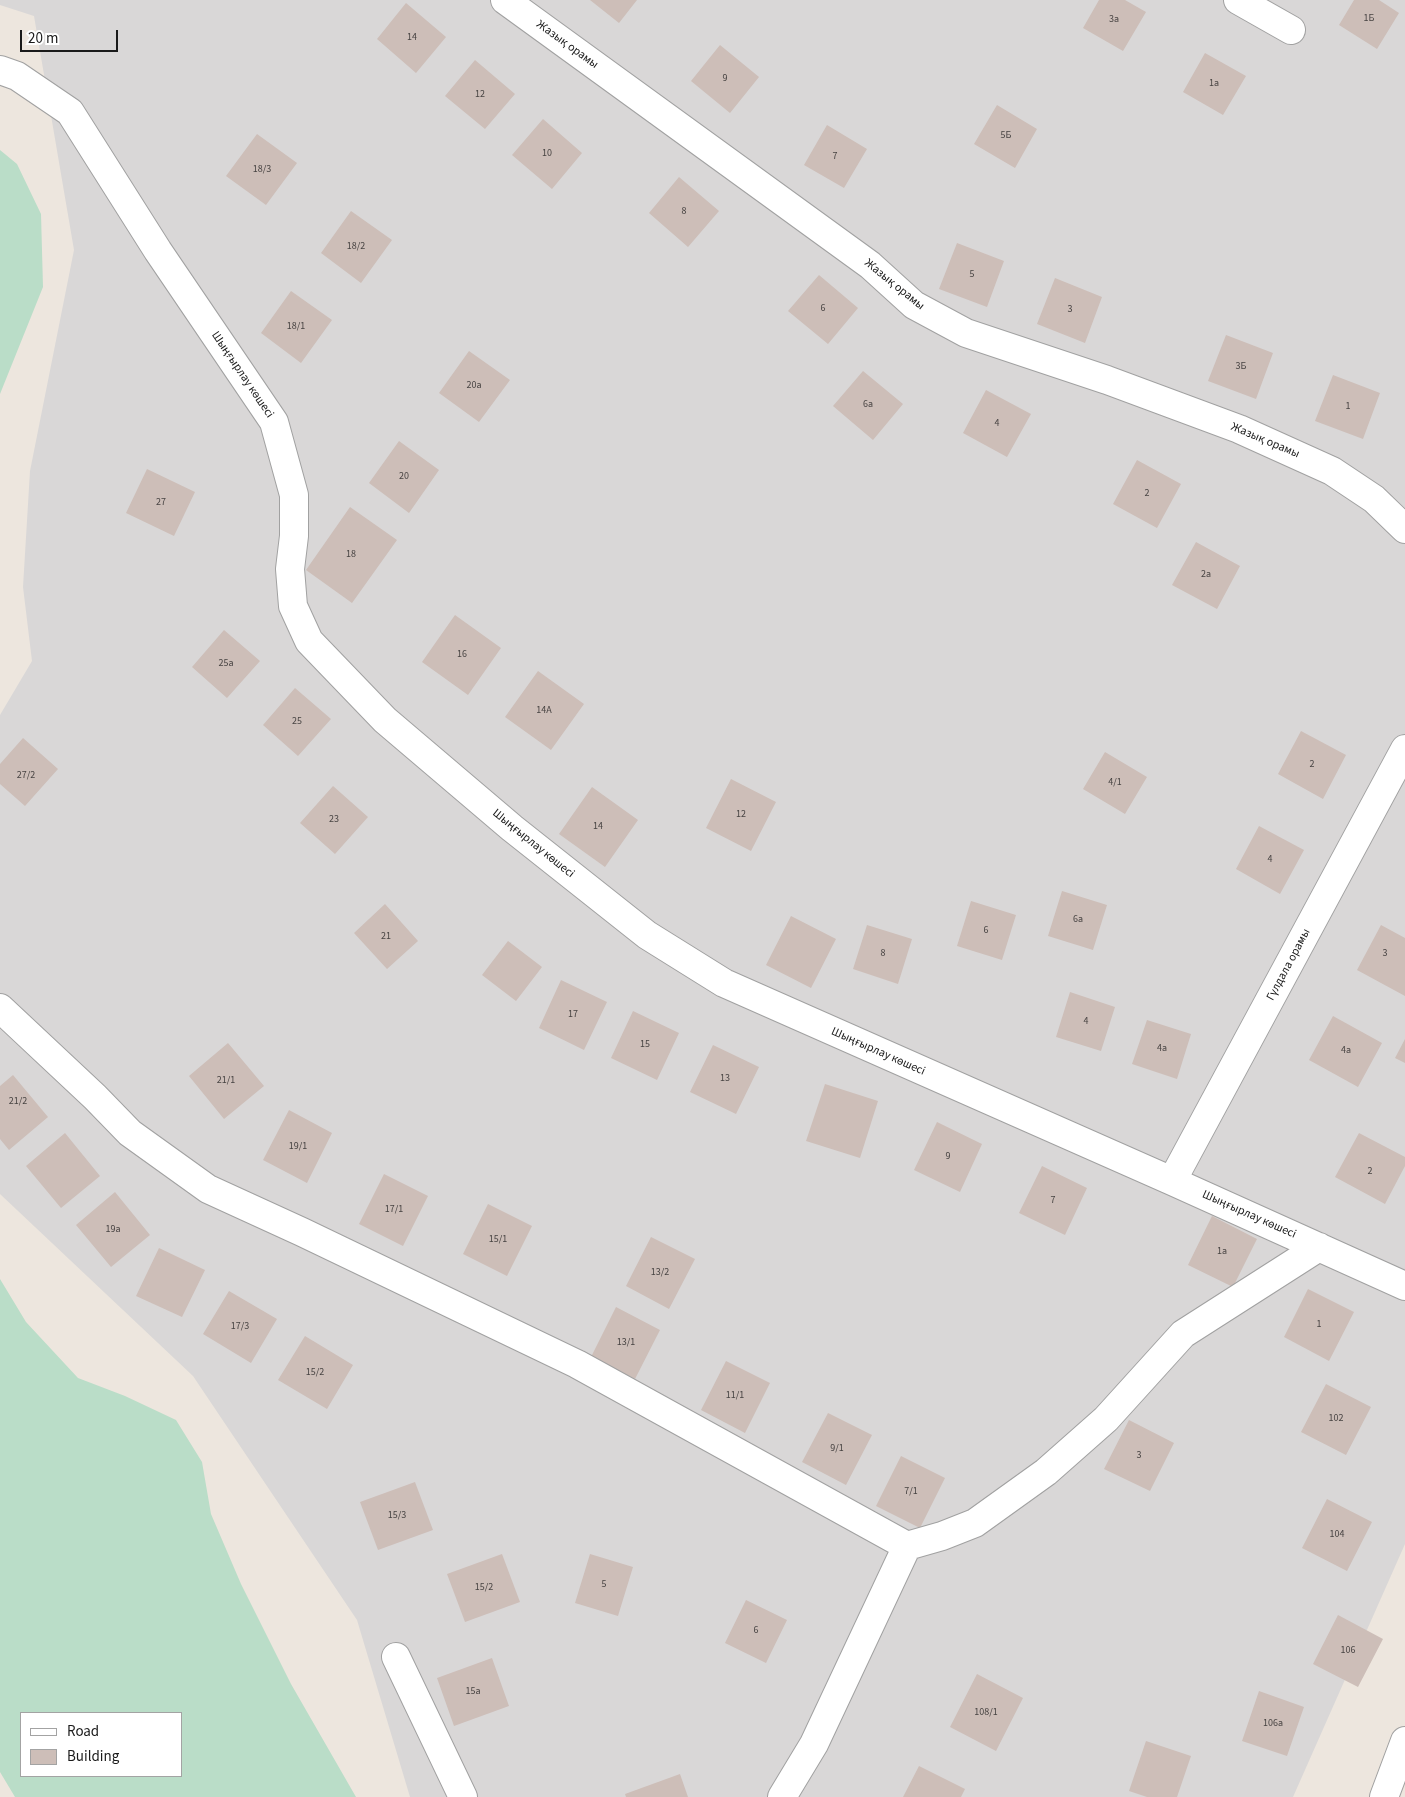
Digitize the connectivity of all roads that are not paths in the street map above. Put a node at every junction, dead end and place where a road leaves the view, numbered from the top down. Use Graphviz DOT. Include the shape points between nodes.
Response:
graph roads {
  1 [pos="505,0"];
  2 [pos="1238,0"];
  3 [pos="1291,30"];
  4 [pos="0,70"];
  5 [pos="1405,529"];
  6 [pos="1405,749"];
  7 [pos="0,1008"];
  8 [pos="1172,1181"];
  9 [pos="1320,1247"];
  10 [pos="1405,1286"];
  11 [pos="907,1546"];
  12 [pos="396,1657"];
  13 [pos="1405,1741"];
  14 [pos="463,1797"];
  15 [pos="782,1797"];
  16 [pos="1384,1797"];
  1 -- 5 [label="street, Жазық орамы" via="870,265 914,305 966,333 1240,429 1332,471 1374,500"];
  2 -- 3 [label="street"];
  4 -- 8 [label="street, Шыңғырлау көшесі" via="17,76 70,112 158,251 274,422 294,495 290,569 293,606 309,641 385,720 512,828 647,935 724,983"];
  6 -- 8 [label="street, Гүлдала орамы"];
  7 -- 11 [label="street" via="130,1133 208,1190 577,1364"];
  8 -- 9 [label="street, Шыңғырлау көшесі"];
  9 -- 10 [label="street, Шыңғырлау көшесі"];
  9 -- 11 [label="street" via="1182,1334 1106,1419 1038,1478 975,1523"];
  11 -- 15 [label="street" via="814,1744"];
  12 -- 14 [label="street"];
  13 -- 16 [label="street"];
}
